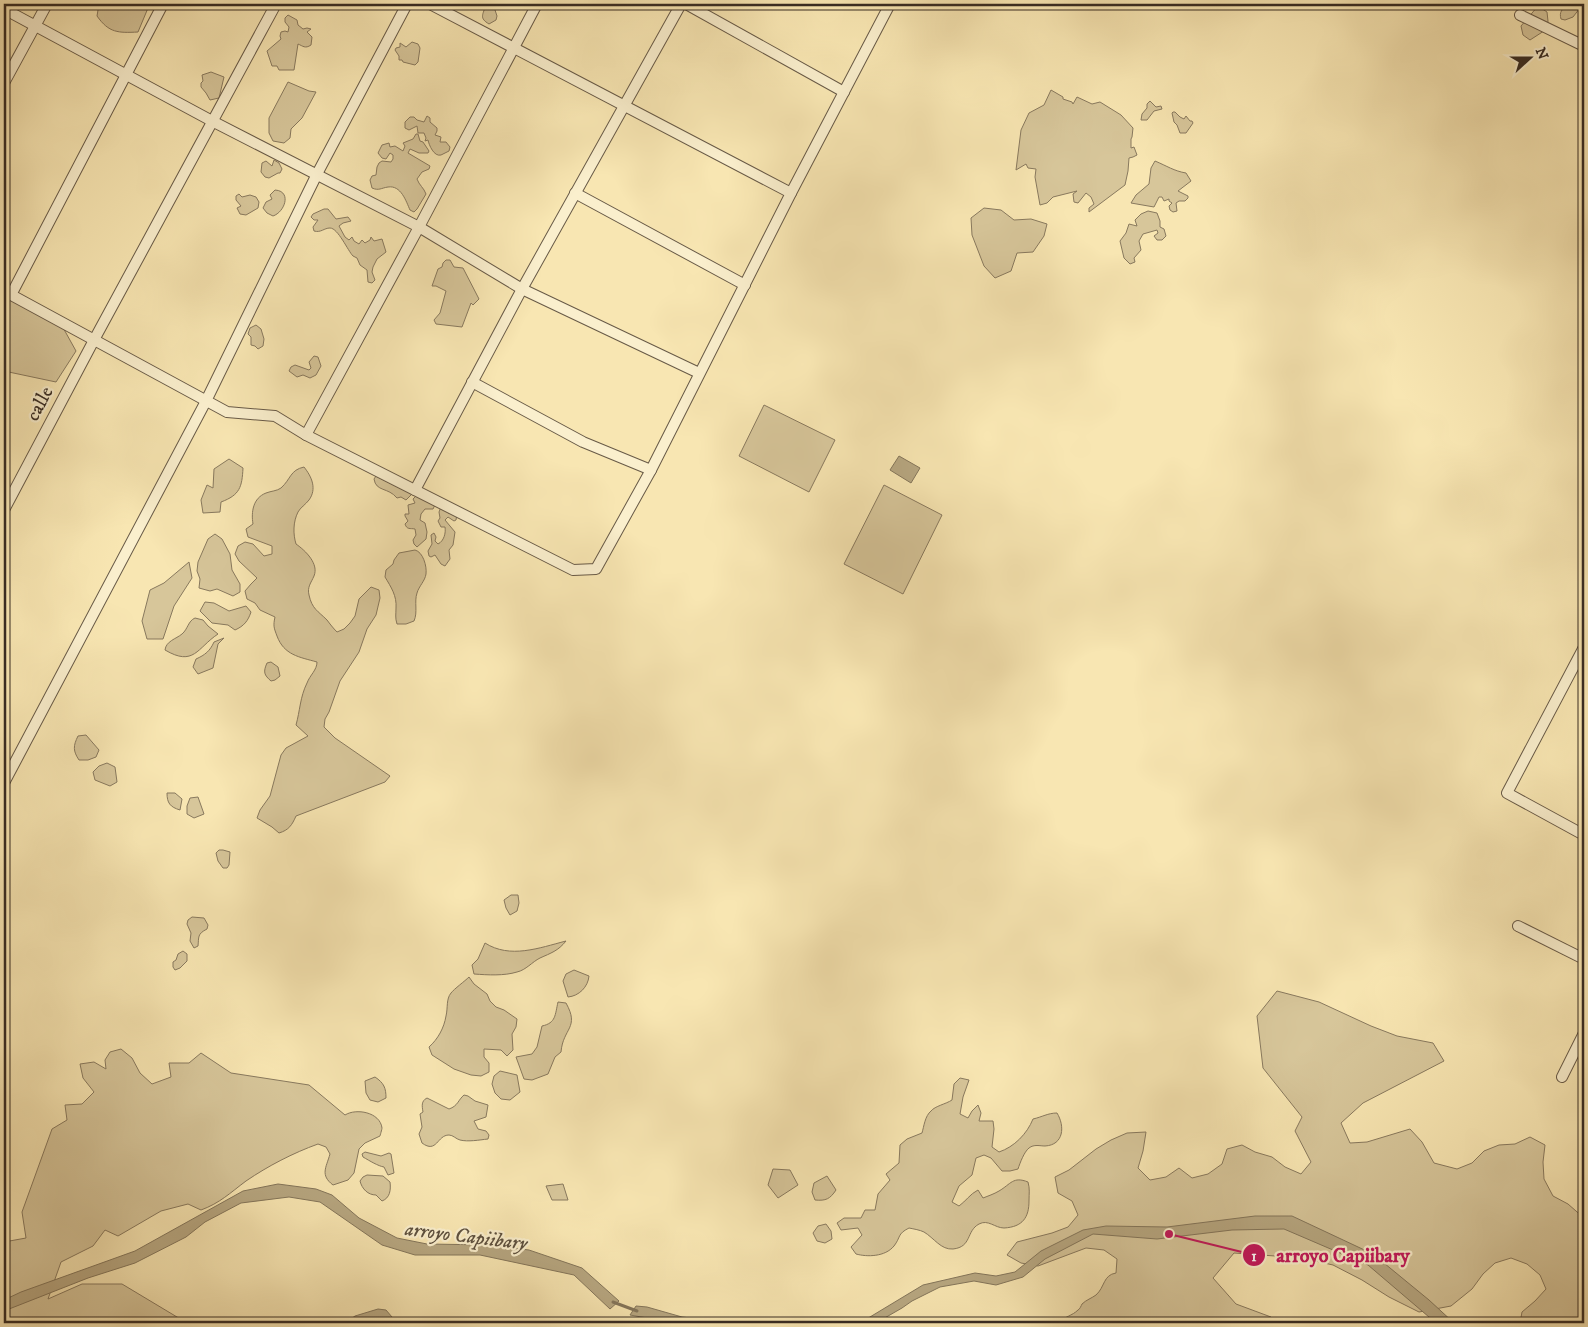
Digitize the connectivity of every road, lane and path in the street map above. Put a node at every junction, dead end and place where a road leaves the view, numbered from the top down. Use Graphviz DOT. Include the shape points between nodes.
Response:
graph roads {
  1 [pos="47,4"];
  2 [pos="163,4"];
  3 [pos="276,4"];
  4 [pos="407,4"];
  5 [pos="430,4"];
  6 [pos="537,4"];
  7 [pos="681,4"];
  8 [pos="686,4"];
  9 [pos="877,4"];
  10 [pos="889,6"];
  11 [pos="4,9"];
  12 [pos="1520,15"];
  13 [pos="36,26"];
  14 [pos="1584,46"];
  15 [pos="514,47"];
  16 [pos="126,75"];
  17 [pos="4,83"];
  18 [pos="844,92"];
  19 [pos="624,105"];
  20 [pos="212,121"];
  21 [pos="317,174"];
  22 [pos="575,193"];
  23 [pos="791,193"];
  24 [pos="419,227"];
  25 [pos="745,286"];
  26 [pos="522,289"];
  27 [pos="7,293"];
  28 [pos="94,340"];
  29 [pos="700,373"];
  30 [pos="472,382"];
  31 [pos="206,400"];
  32 [pos="306,435"];
  33 [pos="652,470"];
  34 [pos="415,490"];
  35 [pos="4,510"];
  36 [pos="1584,647"];
  37 [pos="4,784"];
  38 [pos="1584,835"];
  39 [pos="1518,926"];
  40 [pos="1584,959"];
  41 [pos="1584,1033"];
  42 [pos="1562,1077"];
  1 -- 13 [label="street"];
  2 -- 16 [label="street"];
  3 -- 20 [label="street, calle"];
  4 -- 21 [label="street"];
  5 -- 15 [label="street"];
  6 -- 15 [label="street"];
  7 -- 19 [label="street"];
  8 -- 18 [label="street"];
  9 -- 10 [label="street"];
  10 -- 18 [label="street"];
  11 -- 13 [label="street"];
  12 -- 14 [label="street"];
  13 -- 16 [label="street"];
  13 -- 17 [label="street"];
  15 -- 19 [label="street"];
  15 -- 24 [label="street"];
  16 -- 20 [label="street"];
  16 -- 27 [label="street"];
  18 -- 23 [label="street"];
  19 -- 22 [label="street"];
  19 -- 23 [label="street"];
  20 -- 21 [label="street"];
  20 -- 28 [label="street, calle"];
  21 -- 24 [label="street"];
  21 -- 31 [label="street"];
  22 -- 25 [label="street"];
  22 -- 26 [label="street"];
  23 -- 25 [label="street"];
  24 -- 26 [label="street"];
  24 -- 32 [label="street"];
  25 -- 29 [label="street"];
  26 -- 29 [label="street"];
  26 -- 30 [label="street"];
  27 -- 28 [label="street"];
  28 -- 31 [label="street"];
  28 -- 35 [label="street, calle"];
  29 -- 33 [label="street"];
  30 -- 33 [label="street" via="583,442"];
  30 -- 34 [label="street"];
  31 -- 32 [label="street" via="227,412 275,416"];
  31 -- 37 [label="street"];
  32 -- 34 [label="street"];
  33 -- 34 [label="street" via="596,569 573,570"];
  36 -- 38 [label="street" via="1507,793"];
  39 -- 40 [label="street"];
  41 -- 42 [label="street"];
}
